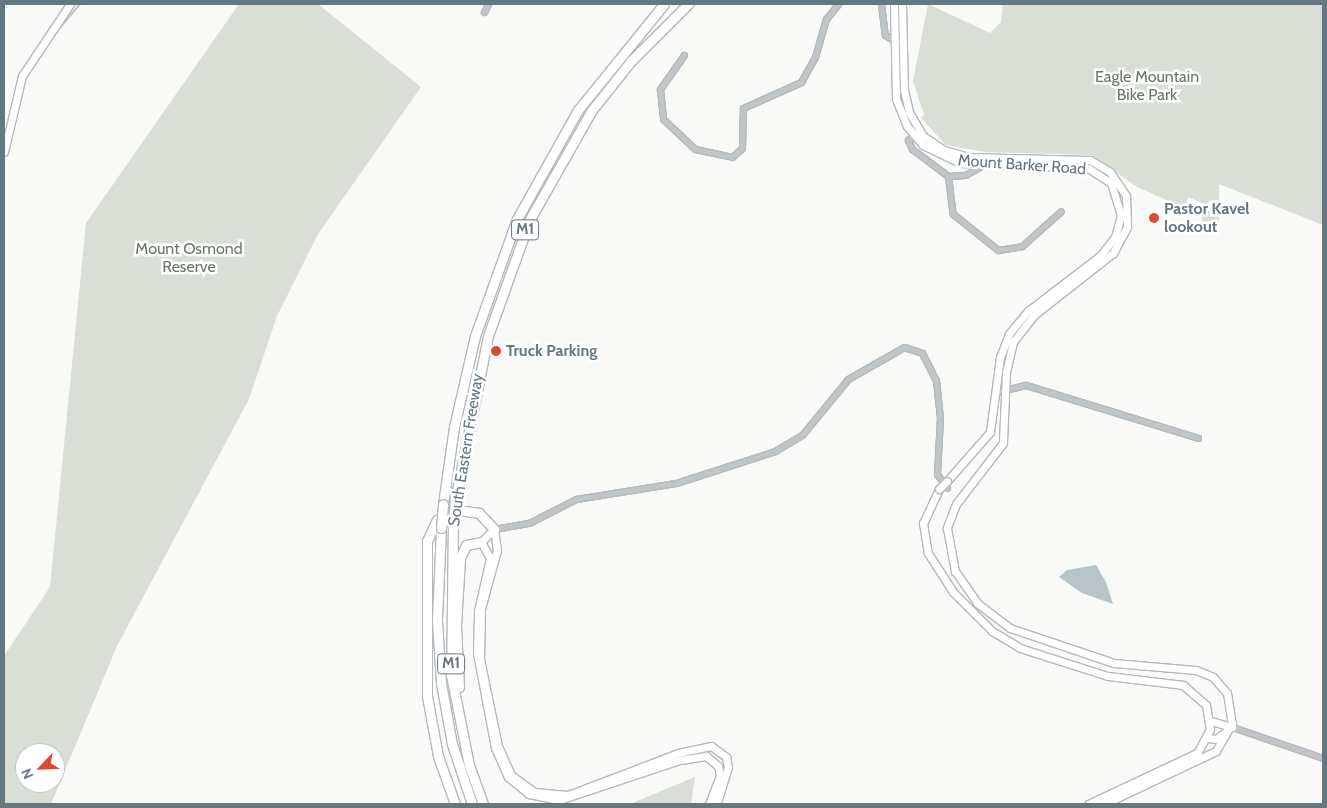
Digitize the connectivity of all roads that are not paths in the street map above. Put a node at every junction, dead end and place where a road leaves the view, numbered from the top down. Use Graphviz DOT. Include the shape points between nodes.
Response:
graph roads {
  1 [pos="70,4"];
  2 [pos="488,4"];
  3 [pos="664,4"];
  4 [pos="688,4"];
  5 [pos="838,4"];
  6 [pos="881,4"];
  7 [pos="894,4"];
  8 [pos="902,4"];
  9 [pos="484,12"];
  10 [pos="898,42"];
  11 [pos="684,54"];
  12 [pos="916,133"];
  13 [pos="4,152"];
  14 [pos="983,165"];
  15 [pos="948,176"];
  16 [pos="1061,210"];
  17 [pos="1006,390"];
  18 [pos="997,392"];
  19 [pos="1198,438"];
  20 [pos="944,486"];
  21 [pos="495,528"];
  22 [pos="481,542"];
  23 [pos="1211,721"];
  24 [pos="1232,726"];
  25 [pos="1208,738"];
  26 [pos="1323,758"];
  27 [pos="479,794"];
  28 [pos="455,804"];
  29 [pos="472,804"];
  30 [pos="483,804"];
  31 [pos="710,804"];
  32 [pos="716,804"];
  33 [pos="1088,804"];
  34 [pos="1104,804"];
  1 -- 13 [label="main road" via="22,76"];
  2 -- 9 [label="street"];
  3 -- 29 [label="highway, South Eastern Freeway / M1, bridge" via="578,110 517,219 472,349 443,504 437,621 441,683 452,744"];
  4 -- 27 [label="highway, South Eastern Freeway / M1, bridge" via="631,61 592,110 530,219 486,343 453,520 451,675 462,735"];
  5 -- 11 [label="street" via="822,28 815,57 801,82 743,108 742,148 732,157 695,149 663,119 660,89"];
  6 -- 10 [label="street" via="885,35"];
  7 -- 10 [label="main road, Mount Barker Road"];
  8 -- 10 [label="main road, Mount Barker Road"];
  10 -- 12 [label="main road, Mount Barker Road" via="905,101"];
  12 -- 14 [label="main road, Mount Barker Road" via="944,158"];
  12 -- 15 [label="street" via="908,140 912,150"];
  12 -- 17 [label="main road, Mount Barker Road" via="944,150 968,157 1090,160 1110,172 1126,196 1128,216 1122,240 1105,260 1022,327 1008,358"];
  14 -- 15 [label="street" via="965,176"];
  14 -- 18 [label="main road, Mount Barker Road" via="1088,168 1112,183 1122,215 1115,237 1101,254 1028,311 1009,334 1000,358"];
  15 -- 16 [label="street" via="953,214 998,250 1022,246"];
  17 -- 18 [label="street"];
  17 -- 19 [label="street" via="1026,385"];
  17 -- 24 [label="main road, Mount Barker Road" via="1003,443 950,515 947,541 955,571 990,614 1032,638 1114,664 1187,669 1213,677 1230,698"];
  18 -- 20 [label="main road, Mount Barker Road" via="986,439"];
  20 -- 21 [label="street" via="937,474 940,418 936,380 922,353 904,347 848,379 802,435 775,451 676,484 576,499 536,519"];
  20 -- 23 [label="main road, Mount Barker Road" via="923,523 928,552 953,592 979,621 1006,641 1036,654 1108,676 1189,688 1204,700"];
  21 -- 22 [label="main road"];
  21 -- 28 [label="highway" via="479,513 456,510 437,520 427,542 427,696 438,756"];
  21 -- 32 [label="main road" via="497,547 481,609 480,659 498,746 510,775 534,792 568,796 678,753 712,746 726,758 728,767"];
  22 -- 27 [label="highway" via="470,542 461,554 456,626 458,684"];
  22 -- 31 [label="main road" via="490,558 478,611 478,665 495,748 508,777 529,794 559,800 680,760 706,756 718,766 720,776"];
  23 -- 24 [label="main road"];
  23 -- 25 [label="main road"];
  24 -- 25 [label="main road" via="1218,738"];
  24 -- 26 [label="street"];
  24 -- 34 [label="main road" via="1210,755"];
  25 -- 33 [label="main road" via="1184,762"];
  27 -- 30 [label="highway, South Eastern Freeway / M1"];
}
